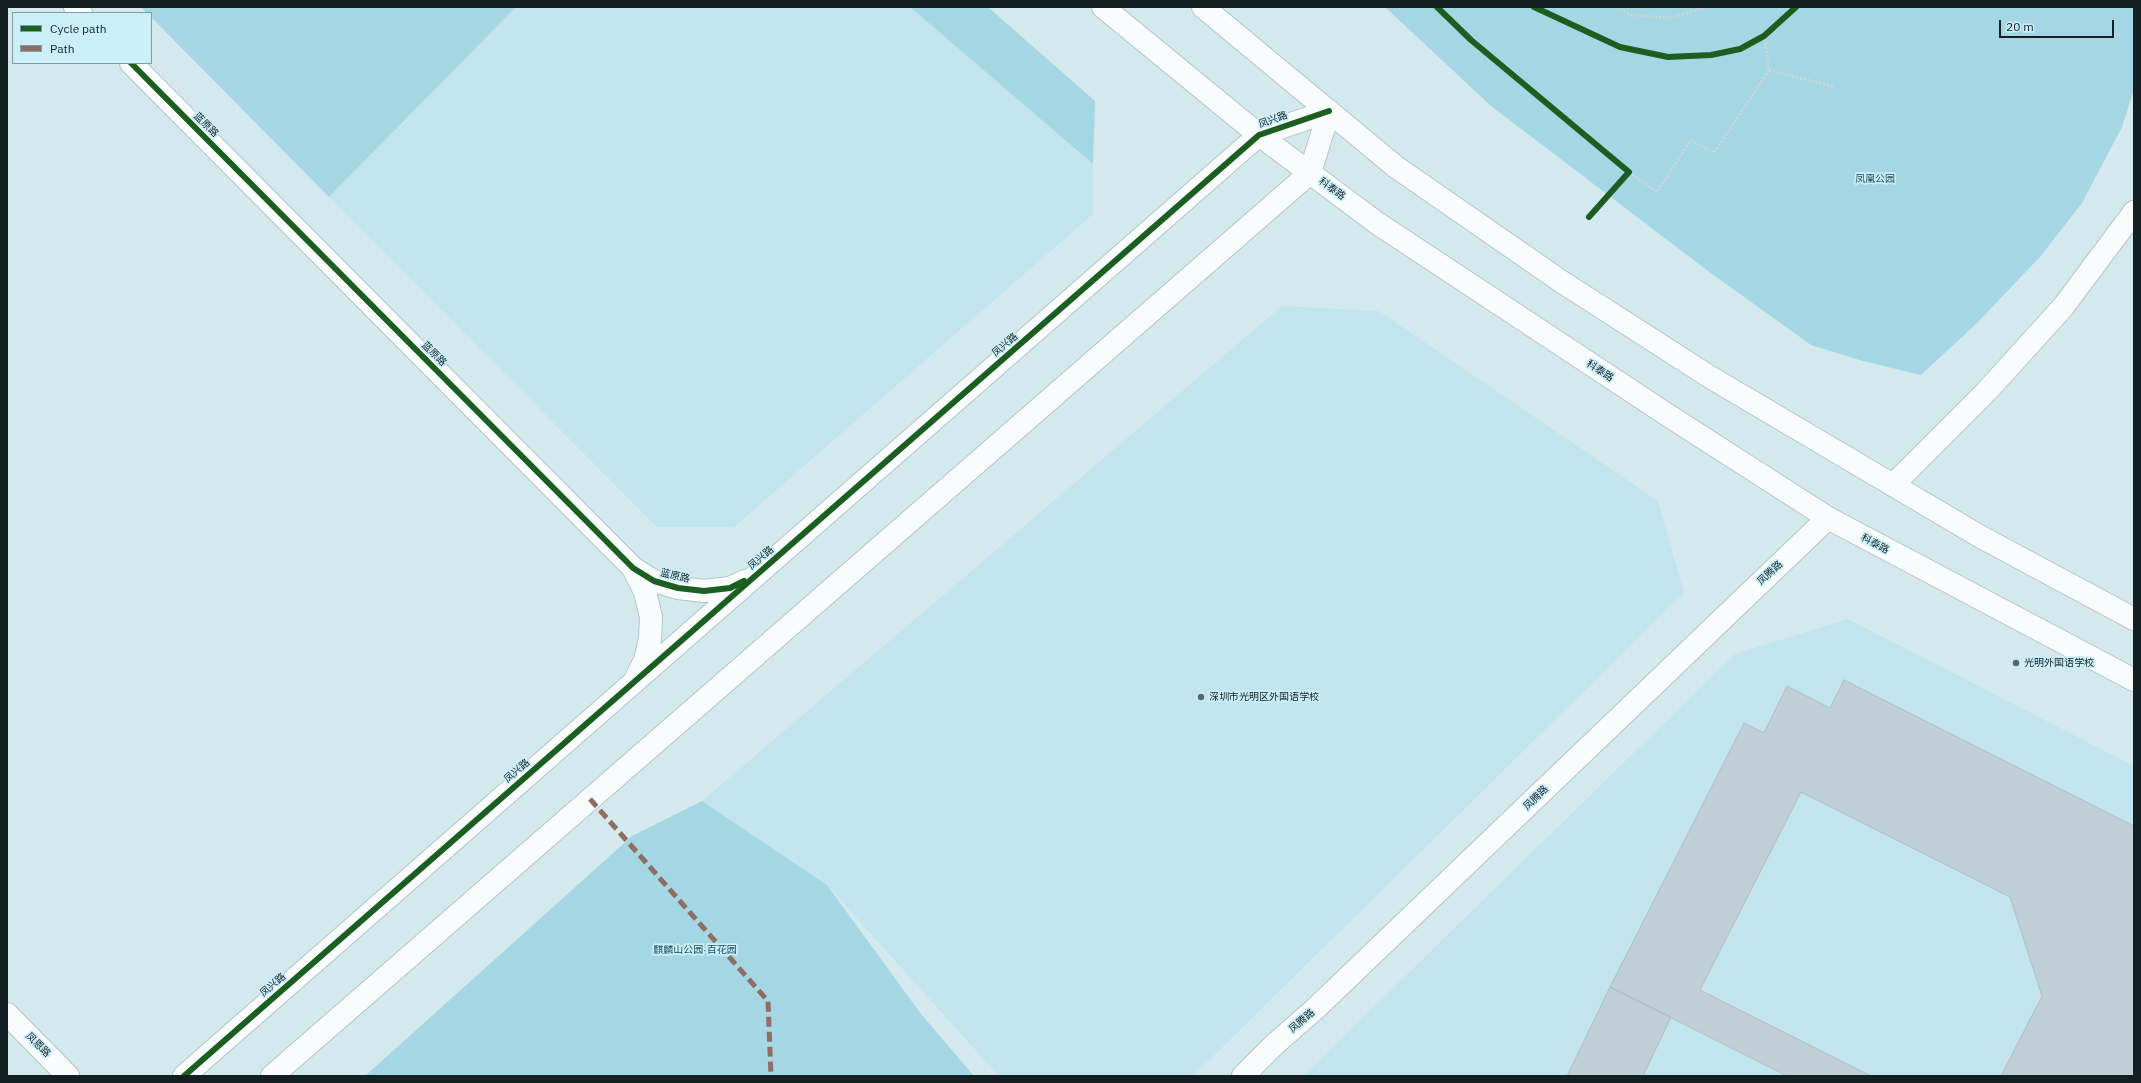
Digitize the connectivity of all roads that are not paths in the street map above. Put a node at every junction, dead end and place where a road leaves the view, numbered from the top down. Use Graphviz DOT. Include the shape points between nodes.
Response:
graph roads {
  1 [pos="1103,7"];
  2 [pos="1203,7"];
  3 [pos="132,64"];
  4 [pos="1329,111"];
  5 [pos="1259,135"];
  6 [pos="1310,173"];
  7 [pos="2134,212"];
  8 [pos="1894,485"];
  9 [pos="1828,518"];
  10 [pos="633,568"];
  11 [pos="754,576"];
  12 [pos="2134,619"];
  13 [pos="2134,680"];
  14 [pos="634,682"];
  15 [pos="7,1014"];
  16 [pos="68,1076"];
  17 [pos="184,1076"];
  18 [pos="272,1076"];
  19 [pos="1243,1076"];
  1 -- 5 [label="street, 科泰路"];
  2 -- 4 [label="street"];
  3 -- 10 [label="street, 蓝原路"];
  4 -- 5 [label="street, 凤兴路"];
  4 -- 6 [label="street"];
  4 -- 8 [label="street" via="1396,167 1562,282 1710,377"];
  5 -- 6 [label="street, 科泰路"];
  5 -- 11 [label="street, 凤兴路"];
  6 -- 9 [label="street, 科泰路" via="1377,223 1522,320"];
  6 -- 18 [label="street"];
  7 -- 8 [label="street" via="2063,307 1986,392"];
  8 -- 12 [label="street" via="1981,537"];
  9 -- 13 [label="street, 科泰路"];
  9 -- 19 [label="street, 凤腾路"];
  10 -- 11 [label="street, 蓝原路" via="654,581 678,588 704,591 730,588"];
  10 -- 14 [label="street, 蓝原路" via="645,592 651,617 649,646"];
  11 -- 14 [label="street, 凤兴路"];
  14 -- 17 [label="street, 凤兴路"];
  15 -- 16 [label="street, 凤恩路"];
}
